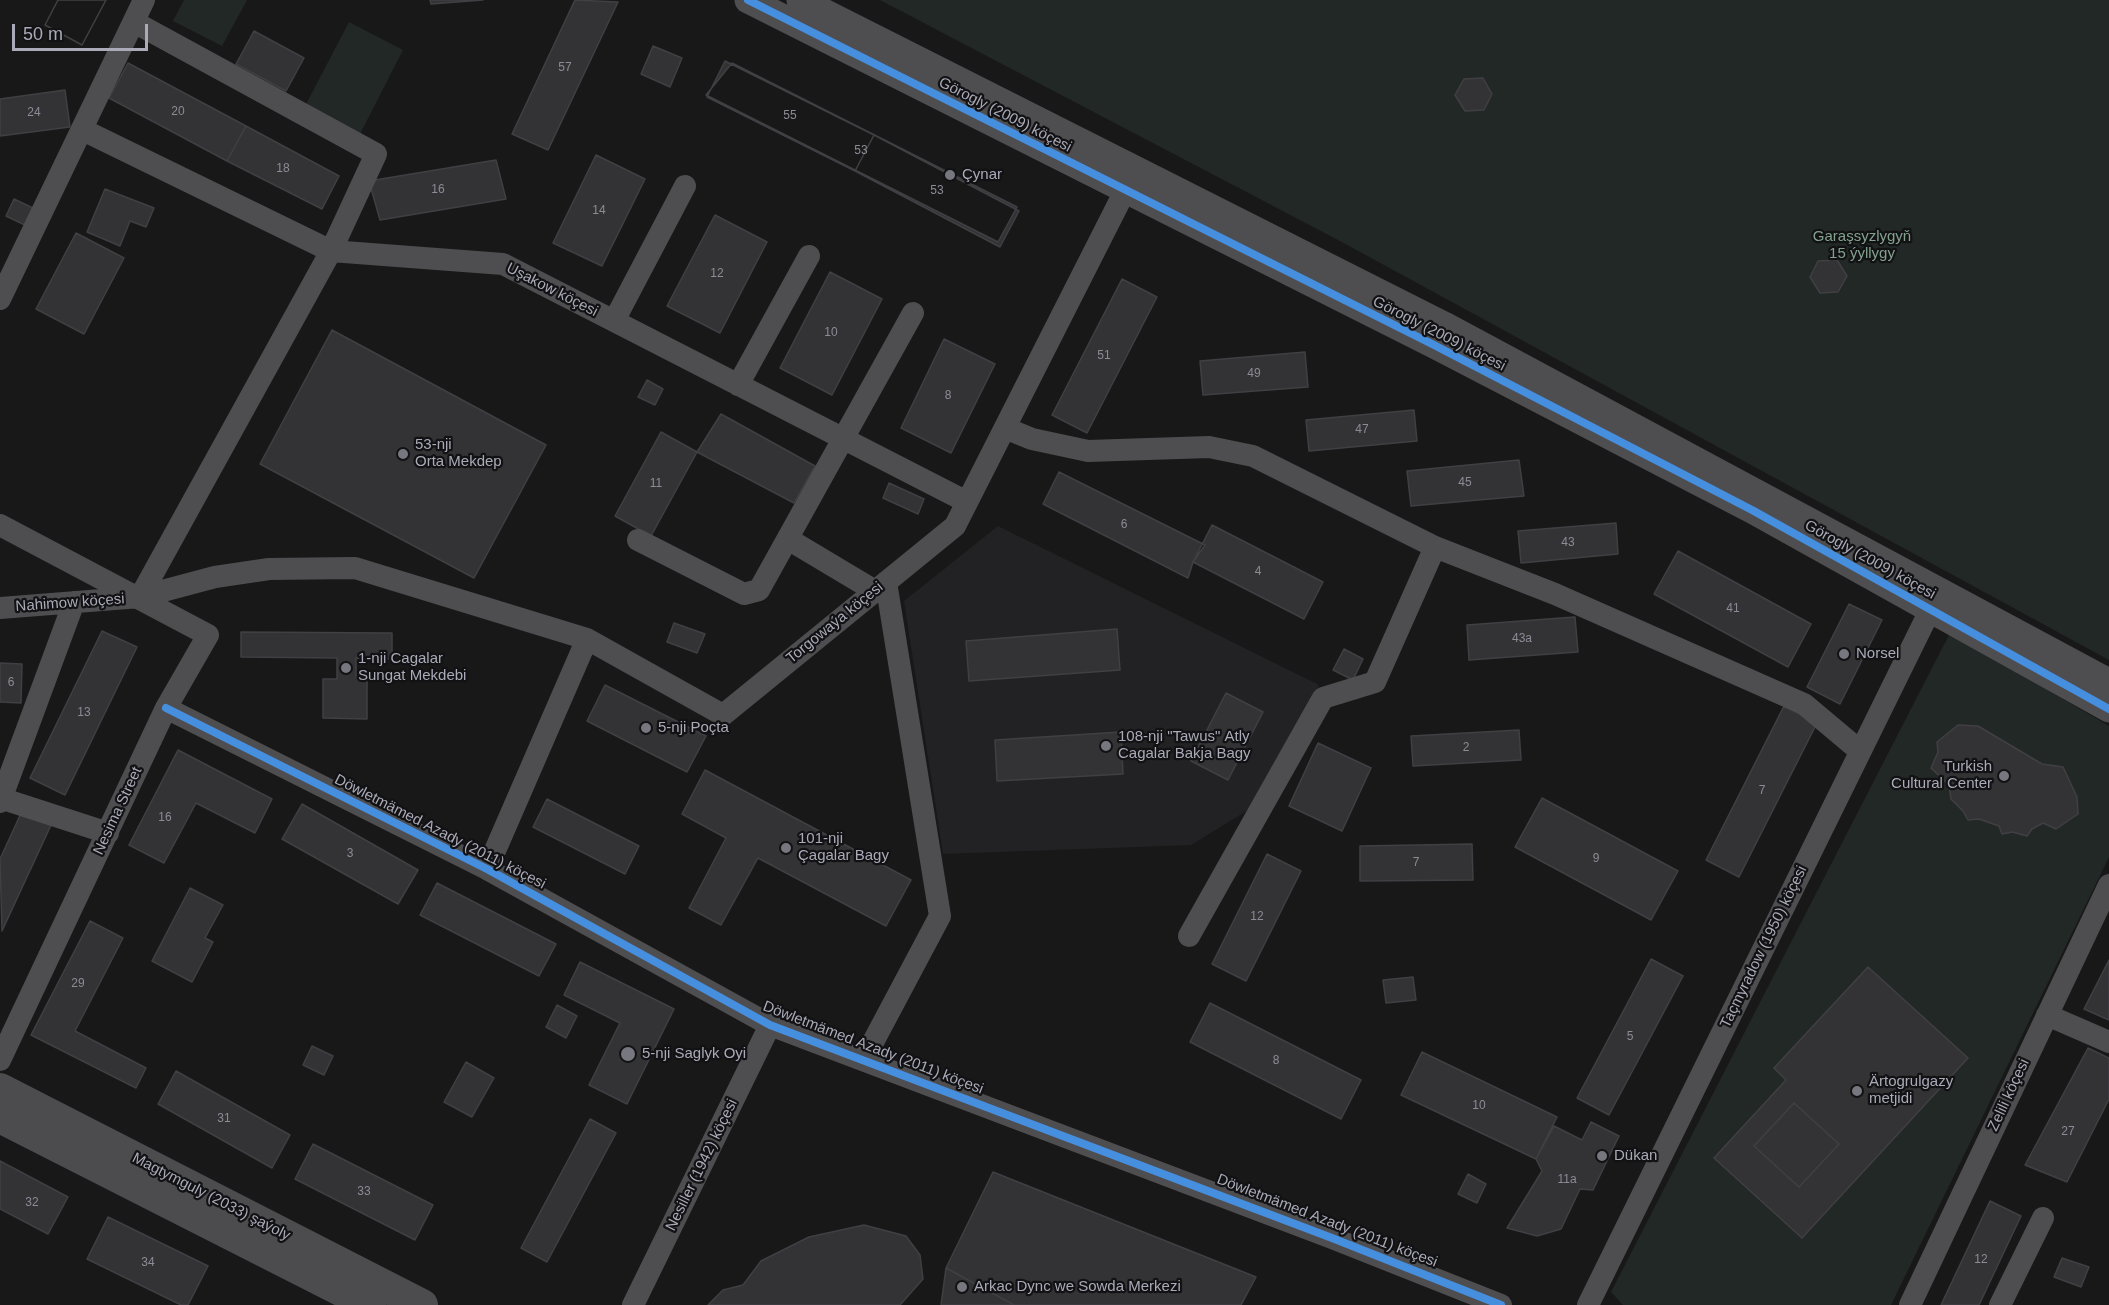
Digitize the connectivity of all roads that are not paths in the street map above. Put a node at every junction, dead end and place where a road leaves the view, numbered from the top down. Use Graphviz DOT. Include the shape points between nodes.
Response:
graph roads {
  1 [pos="144,0"];
  2 [pos="748,0"];
  3 [pos="800,0"];
  4 [pos="134,22"];
  5 [pos="84,130"];
  6 [pos="1130,181"];
  7 [pos="685,186"];
  8 [pos="331,251"];
  9 [pos="810,256"];
  10 [pos="0,299"];
  11 [pos="913,312"];
  12 [pos="614,321"];
  13 [pos="738,385"];
  14 [pos="1005,428"];
  15 [pos="844,440"];
  16 [pos="967,502"];
  17 [pos="0,525"];
  18 [pos="788,539"];
  19 [pos="638,540"];
  20 [pos="1435,547"];
  21 [pos="881,586"];
  22 [pos="140,597"];
  23 [pos="1935,599"];
  24 [pos="74,602"];
  25 [pos="0,608"];
  26 [pos="587,639"];
  27 [pos="2109,682"];
  28 [pos="166,708"];
  29 [pos="2109,709"];
  30 [pos="1860,751"];
  31 [pos="1,799"];
  32 [pos="108,833"];
  33 [pos="487,869"];
  34 [pos="2109,885"];
  35 [pos="1188,936"];
  36 [pos="2047,1016"];
  37 [pos="770,1024"];
  38 [pos="2109,1042"];
  39 [pos="864,1059"];
  40 [pos="0,1060"];
  41 [pos="0,1089"];
  42 [pos="0,1116"];
  43 [pos="2043,1218"];
  44 [pos="370,1305"];
  45 [pos="422,1305"];
  46 [pos="633,1305"];
  47 [pos="1501,1305"];
  48 [pos="1588,1305"];
  49 [pos="1910,1305"];
  50 [pos="2000,1305"];
  1 -- 4 [label="street"];
  2 -- 6 [label="street, Görogly (2009) köçesi"];
  3 -- 6 [label="street, Görogly (2009) köçesi"];
  4 -- 5 [label="street"];
  4 -- 8 [label="street" via="376,154"];
  5 -- 8 [label="street, Uşakow köçesi"];
  5 -- 10 [label="street"];
  6 -- 14 [label="street, Torgowaýa köçesi"];
  6 -- 23 [label="street, Görogly (2009) köçesi" via="1444,351"];
  7 -- 12 [label="street"];
  8 -- 12 [label="street, Uşakow köçesi" via="503,264"];
  8 -- 22 [label="street"];
  9 -- 13 [label="street"];
  11 -- 15 [label="street"];
  12 -- 13 [label="street, Uşakow köçesi"];
  13 -- 15 [label="street, Uşakow köçesi"];
  14 -- 16 [label="street, Torgowaýa köçesi"];
  14 -- 20 [label="street" via="1032,439 1088,451 1209,447 1253,456"];
  15 -- 16 [label="street, Uşakow köçesi"];
  15 -- 18 [label="street"];
  16 -- 21 [label="street, Torgowaýa köçesi" via="955,526"];
  17 -- 22 [label="street"];
  18 -- 19 [label="street" via="759,590 744,594"];
  18 -- 21 [label="street"];
  20 -- 30 [label="street" via="1555,594 1804,704"];
  20 -- 35 [label="street" via="1376,682 1323,698"];
  21 -- 26 [label="street, Torgowaýa köçesi" via="723,715"];
  21 -- 39 [label="street" via="940,916"];
  22 -- 24 [label="street, Nahimow köçesi"];
  22 -- 26 [label="street, Nahimow köçesi" via="215,577 269,569 355,568"];
  22 -- 28 [label="street, Nesima Street" via="208,635"];
  23 -- 27 [label="street, Görogly (2009) köçesi"];
  23 -- 29 [label="street, Görogly (2009) köçesi"];
  23 -- 30 [label="street, Taçmyradow (1950) köçesi"];
  24 -- 25 [label="street, Nahimow köçesi"];
  24 -- 31 [label="street"];
  26 -- 33 [label="street"];
  28 -- 32 [label="street, Nesima Street"];
  28 -- 33 [label="street, Döwletmämed Azady (2011) köçesi"];
  30 -- 48 [label="street, Taçmyradow (1950) köçesi"];
  31 -- 32 [label="street"];
  32 -- 40 [label="street, Nesima Street"];
  33 -- 37 [label="street, Döwletmämed Azady (2011) köçesi"];
  34 -- 36 [label="street, Zelili köçesi"];
  36 -- 38 [label="street"];
  36 -- 49 [label="street, Zelili köçesi"];
  37 -- 39 [label="street, Döwletmämed Azady (2011) köçesi"];
  37 -- 46 [label="street, Nesiller (1942) köçesi"];
  39 -- 47 [label="street, Döwletmämed Azady (2011) köçesi"];
  41 -- 45 [label="main road, Magtymguly (2033) şaýoly"];
  42 -- 44 [label="main road, Magtymguly (2033) şaýoly"];
  43 -- 50 [label="street"];
}
